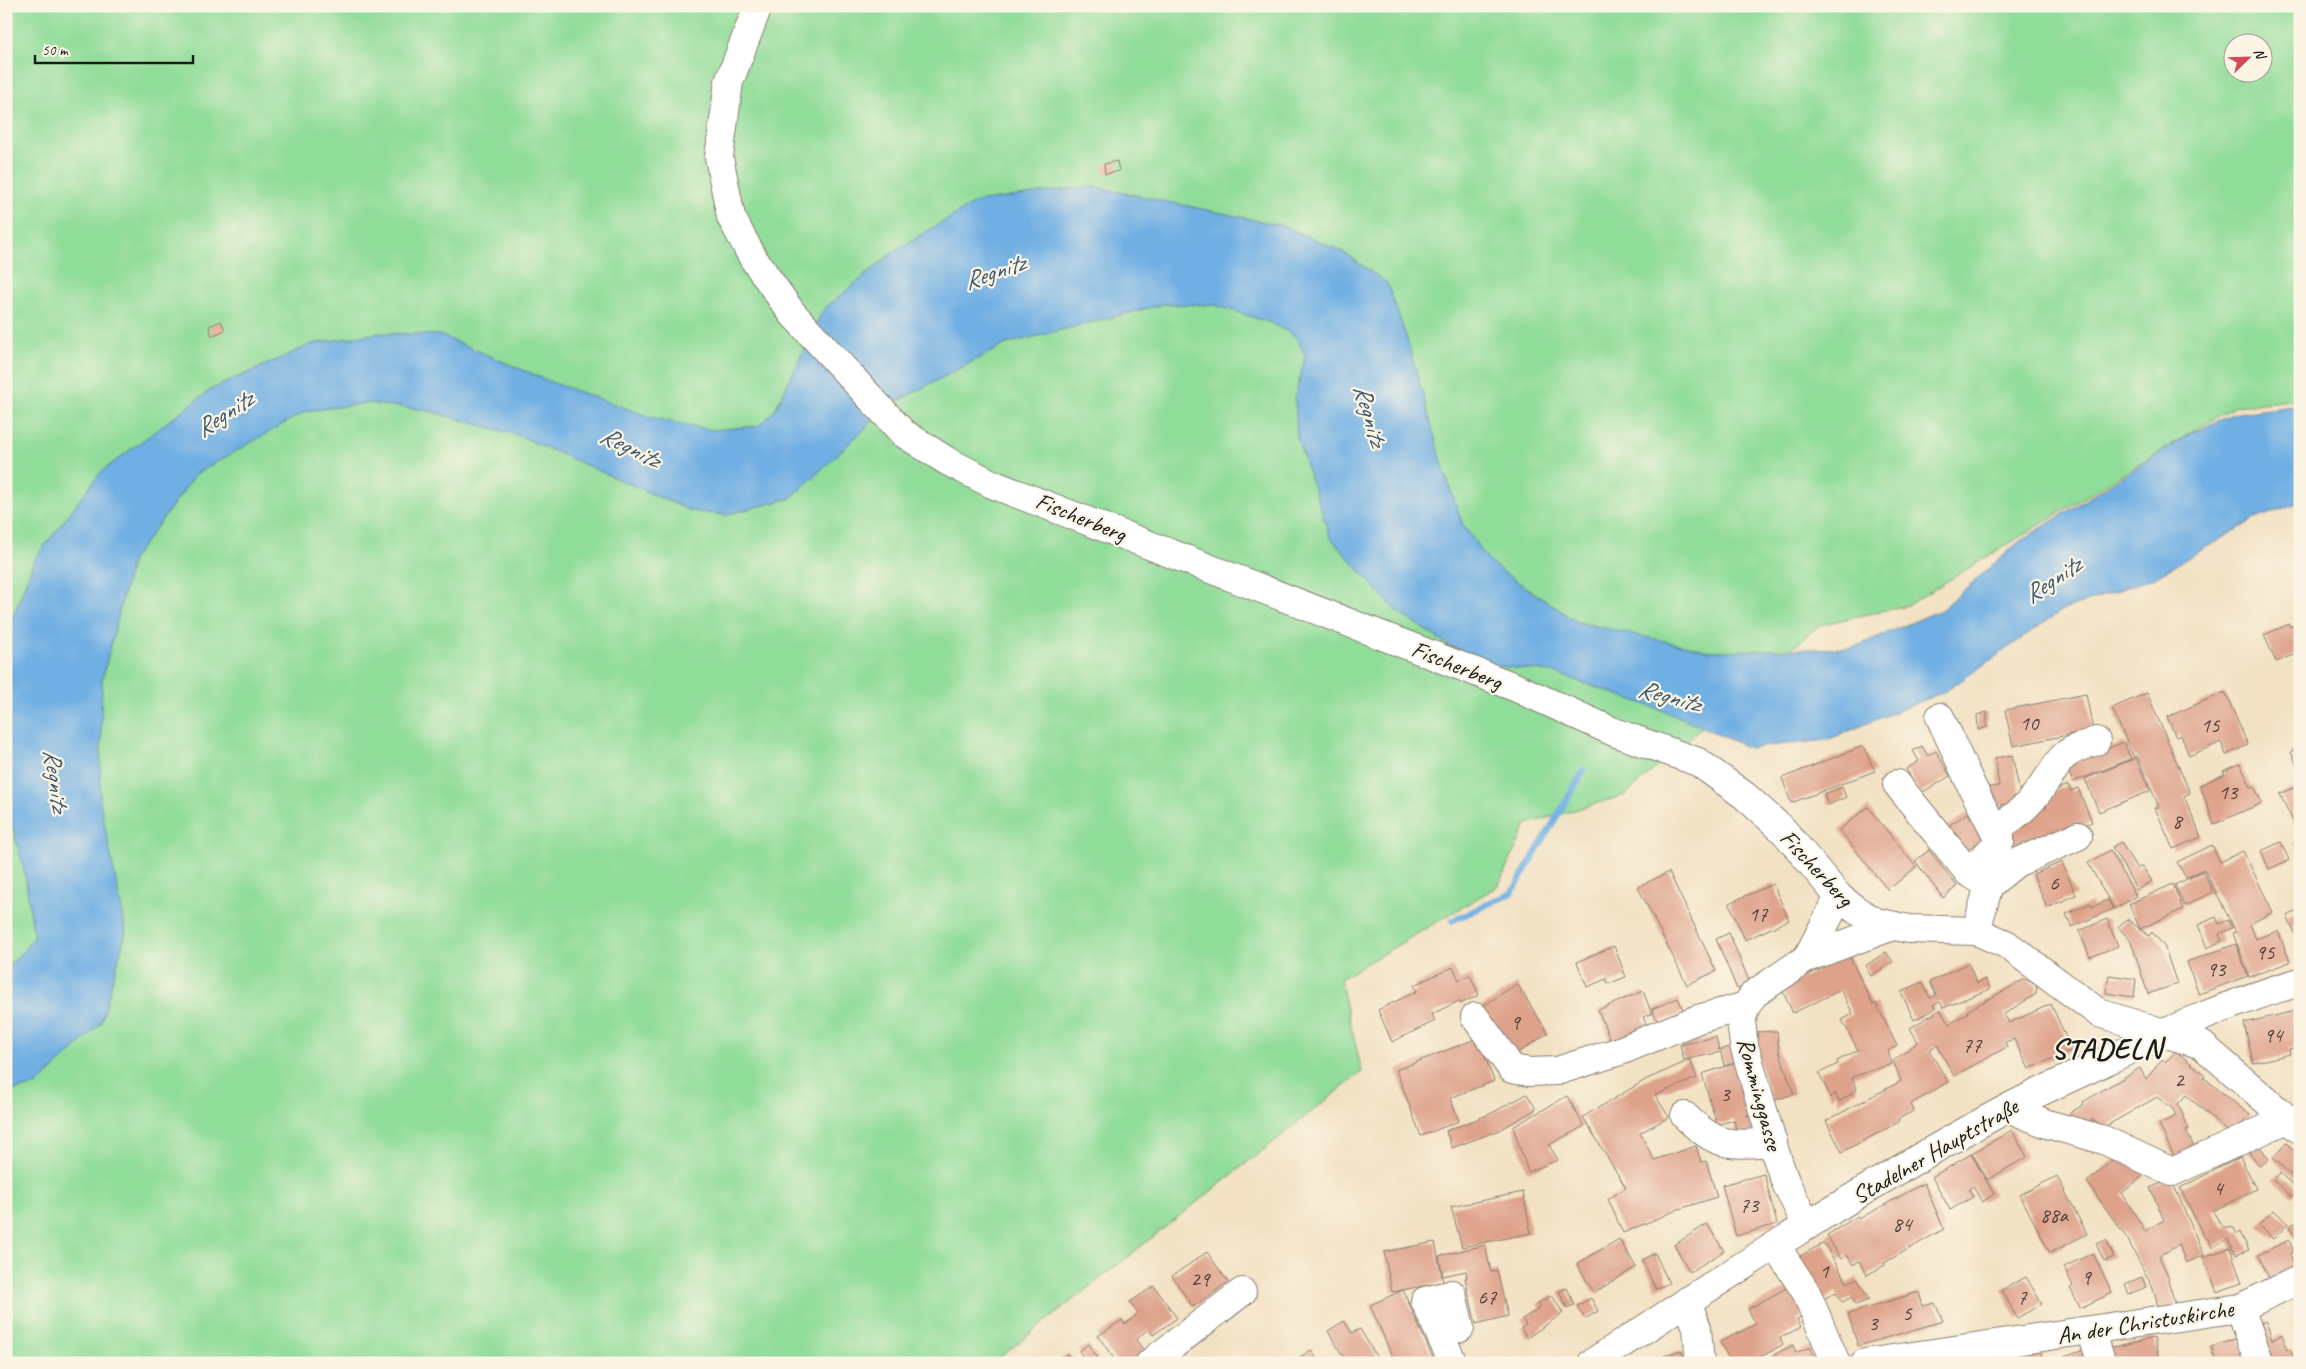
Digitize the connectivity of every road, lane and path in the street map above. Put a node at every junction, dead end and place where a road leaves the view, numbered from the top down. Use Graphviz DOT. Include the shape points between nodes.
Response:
graph roads {
  1 [pos="758,6"];
  2 [pos="1940,717"];
  3 [pos="2096,741"];
  4 [pos="1897,784"];
  5 [pos="2078,836"];
  6 [pos="2000,841"];
  7 [pos="1978,879"];
  8 [pos="1839,897"];
  9 [pos="1893,926"];
  10 [pos="1976,931"];
  11 [pos="1807,958"];
  12 [pos="2300,982"];
  13 [pos="1746,1006"];
  14 [pos="1475,1017"];
  15 [pos="2164,1033"];
  16 [pos="2008,1108"];
  17 [pos="1686,1116"];
  18 [pos="2294,1125"];
  19 [pos="1772,1142"];
  20 [pos="1807,1226"];
  21 [pos="1776,1246"];
  22 [pos="2300,1279"];
  23 [pos="1242,1292"];
  24 [pos="1688,1301"];
  25 [pos="2240,1308"];
  26 [pos="1460,1328"];
  27 [pos="2092,1331"];
  28 [pos="1150,1363"];
  29 [pos="1453,1363"];
  30 [pos="1592,1363"];
  31 [pos="1700,1363"];
  32 [pos="1836,1363"];
  33 [pos="1866,1363"];
  34 [pos="2102,1363"];
  35 [pos="2260,1363"];
  1 -- 8 [label="main road, Fischerberg" via="730,82 719,157 730,218 753,258 792,313 903,433 992,484 1507,685 1614,732 1698,762 1745,796 1784,831"];
  2 -- 6 [label="main road"];
  3 -- 6 [label="main road" via="2061,758 2021,811 2000,825"];
  4 -- 7 [label="main road"];
  5 -- 7 [label="main road"];
  6 -- 7 [label="main road"];
  7 -- 10 [label="main road"];
  8 -- 9 [label="main road, Fischerberg" via="1876,922"];
  8 -- 11 [label="main road, Romminggasse"];
  9 -- 10 [label="main road, Fischerberg"];
  9 -- 11 [label="main road, Romminggasse"];
  10 -- 15 [label="main road, Fischerberg" via="2006,944 2099,1012"];
  11 -- 13 [label="main road, Romminggasse" via="1754,994"];
  12 -- 15 [label="main road, Stadelner Hauptstraße" via="2268,991"];
  13 -- 14 [label="main road" via="1698,1018 1620,1051 1557,1072 1512,1069"];
  13 -- 19 [label="main road, Romminggasse" via="1741,1021 1744,1045"];
  15 -- 16 [label="main road, Stadelner Hauptstraße"];
  15 -- 18 [label="main road, Fischerberg" via="2202,1045"];
  16 -- 18 [label="main road" via="2048,1124 2104,1140 2172,1172"];
  16 -- 20 [label="main road, Stadelner Hauptstraße" via="1907,1164"];
  17 -- 19 [label="main road" via="1703,1134 1731,1145"];
  19 -- 20 [label="main road, Romminggasse" via="1785,1181"];
  20 -- 21 [label="main road, Stadelner Hauptstraße"];
  21 -- 24 [label="main road, Stadelner Hauptstraße"];
  21 -- 32 [label="main road" via="1806,1292"];
  22 -- 25 [label="main road, An der Christuskirche"];
  23 -- 28 [label="main road"];
  24 -- 30 [label="main road, Stadelner Hauptstraße"];
  24 -- 31 [label="main road" via="1697,1328"];
  25 -- 27 [label="main road, An der Christuskirche"];
  25 -- 35 [label="main road"];
  26 -- 29 [label="main road" via="1452,1294 1425,1301"];
  27 -- 33 [label="main road, An der Christuskirche"];
  27 -- 34 [label="main road"];
}
